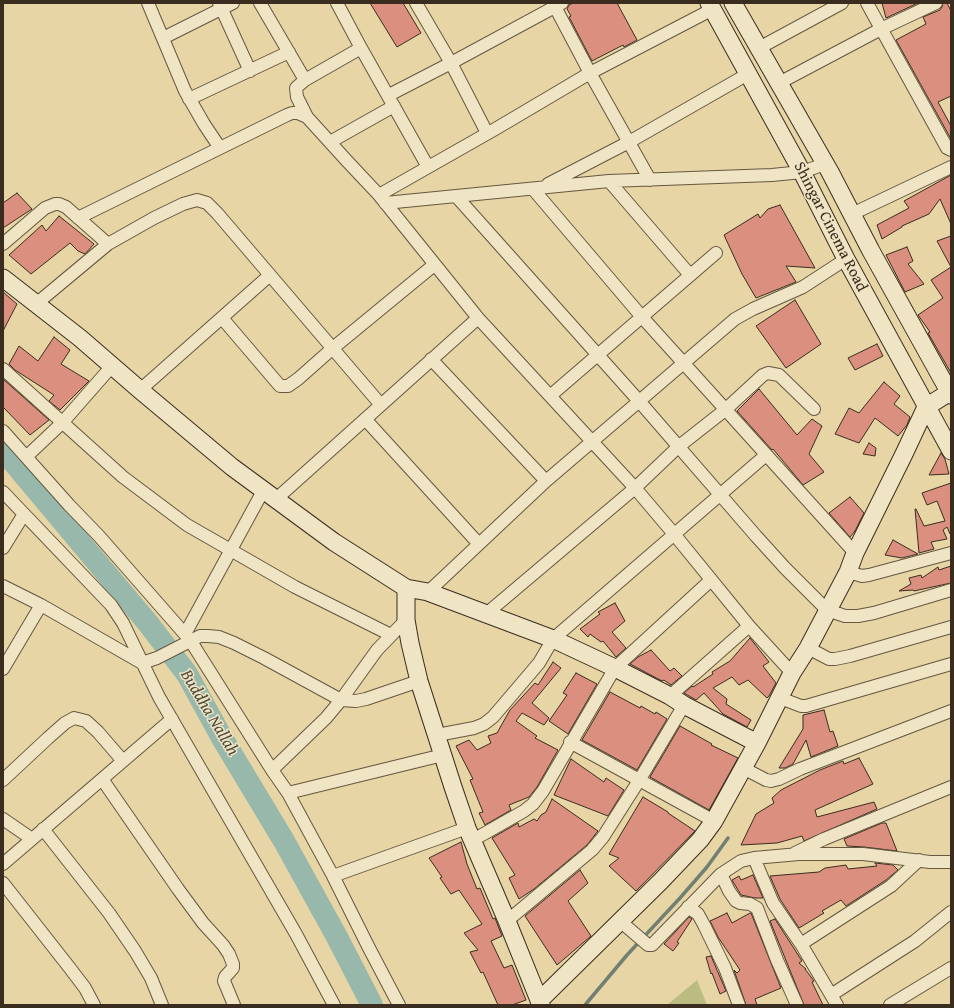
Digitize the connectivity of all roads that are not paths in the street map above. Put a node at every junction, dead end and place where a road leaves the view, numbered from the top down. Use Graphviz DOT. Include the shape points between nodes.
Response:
graph roads {
  1 [pos="148,3"];
  2 [pos="233,3"];
  3 [pos="260,3"];
  4 [pos="337,3"];
  5 [pos="416,3"];
  6 [pos="733,3"];
  7 [pos="842,3"];
  8 [pos="867,3"];
  9 [pos="936,3"];
  10 [pos="557,4"];
  11 [pos="220,6"];
  12 [pos="711,6"];
  13 [pos="881,29"];
  14 [pos="163,38"];
  15 [pos="361,48"];
  16 [pos="759,48"];
  17 [pos="289,52"];
  18 [pos="451,63"];
  19 [pos="250,71"];
  20 [pos="590,73"];
  21 [pos="748,74"];
  22 [pos="305,80"];
  23 [pos="779,83"];
  24 [pos="190,99"];
  25 [pos="391,101"];
  26 [pos="307,117"];
  27 [pos="487,134"];
  28 [pos="330,142"];
  29 [pos="629,142"];
  30 [pos="220,148"];
  31 [pos="951,150"];
  32 [pos="825,164"];
  33 [pos="428,167"];
  34 [pos="951,167"];
  35 [pos="802,172"];
  36 [pos="650,180"];
  37 [pos="609,181"];
  38 [pos="537,188"];
  39 [pos="456,196"];
  40 [pos="382,199"];
  41 [pos="852,214"];
  42 [pos="78,218"];
  43 [pos="3,244"];
  44 [pos="108,244"];
  45 [pos="716,253"];
  46 [pos="846,259"];
  47 [pos="434,265"];
  48 [pos="270,275"];
  49 [pos="690,275"];
  50 [pos="3,278"];
  51 [pos="36,304"];
  52 [pos="642,317"];
  53 [pos="222,318"];
  54 [pos="478,318"];
  55 [pos="333,348"];
  56 [pos="597,355"];
  57 [pos="432,359"];
  58 [pos="684,363"];
  59 [pos="112,366"];
  60 [pos="3,369"];
  61 [pos="140,390"];
  62 [pos="950,393"];
  63 [pos="550,396"];
  64 [pos="639,401"];
  65 [pos="381,405"];
  66 [pos="926,407"];
  67 [pos="814,409"];
  68 [pos="725,410"];
  69 [pos="365,419"];
  70 [pos="62,423"];
  71 [pos="3,431"];
  72 [pos="592,441"];
  73 [pos="678,447"];
  74 [pos="951,451"];
  75 [pos="766,455"];
  76 [pos="26,457"];
  77 [pos="546,481"];
  78 [pos="635,488"];
  79 [pos="3,492"];
  80 [pos="720,494"];
  81 [pos="269,495"];
  82 [pos="24,514"];
  83 [pos="674,534"];
  84 [pos="478,543"];
  85 [pos="3,548"];
  86 [pos="230,550"];
  87 [pos="855,553"];
  88 [pos="951,553"];
  89 [pos="854,574"];
  90 [pos="711,580"];
  91 [pos="3,586"];
  92 [pos="406,588"];
  93 [pos="951,590"];
  94 [pos="428,592"];
  95 [pos="41,605"];
  96 [pos="835,613"];
  97 [pos="486,614"];
  98 [pos="406,620"];
  99 [pos="749,626"];
  100 [pos="951,627"];
  101 [pos="391,635"];
  102 [pos="186,639"];
  103 [pos="553,639"];
  104 [pos="812,650"];
  105 [pos="142,663"];
  106 [pos="951,664"];
  107 [pos="615,668"];
  108 [pos="3,669"];
  109 [pos="792,673"];
  110 [pos="420,681"];
  111 [pos="341,700"];
  112 [pos="784,700"];
  113 [pos="677,701"];
  114 [pos="951,711"];
  115 [pos="172,719"];
  116 [pos="437,735"];
  117 [pos="570,742"];
  118 [pos="757,743"];
  119 [pos="443,755"];
  120 [pos="123,761"];
  121 [pos="272,770"];
  122 [pos="749,771"];
  123 [pos="102,779"];
  124 [pos="640,779"];
  125 [pos="3,780"];
  126 [pos="951,786"];
  127 [pos="288,793"];
  128 [pos="3,819"];
  129 [pos="714,820"];
  130 [pos="43,829"];
  131 [pos="470,834"];
  132 [pos="32,839"];
  133 [pos="790,855"];
  134 [pos="754,858"];
  135 [pos="919,860"];
  136 [pos="951,862"];
  137 [pos="3,864"];
  138 [pos="722,874"];
  139 [pos="333,876"];
  140 [pos="3,883"];
  141 [pos="688,907"];
  142 [pos="951,912"];
  143 [pos="507,921"];
  144 [pos="620,921"];
  145 [pos="801,944"];
  146 [pos="951,968"];
  147 [pos="834,1000"];
  148 [pos="540,1003"];
  149 [pos="94,1005"];
  150 [pos="162,1005"];
  151 [pos="234,1005"];
  152 [pos="334,1005"];
  153 [pos="399,1005"];
  154 [pos="739,1005"];
  155 [pos="797,1005"];
  156 [pos="890,1005"];
  1 -- 14 [label="street"];
  2 -- 11 [label="street"];
  3 -- 17 [label="street"];
  4 -- 15 [label="street"];
  5 -- 18 [label="street"];
  6 -- 16 [label="street, Shingar Cinema Road"];
  7 -- 16 [label="street"];
  8 -- 13 [label="street"];
  9 -- 13 [label="street"];
  10 -- 18 [label="street"];
  10 -- 20 [label="street"];
  11 -- 14 [label="street"];
  11 -- 19 [label="street"];
  12 -- 20 [label="street"];
  12 -- 21 [label="street, Shingar Cinema Road"];
  13 -- 23 [label="street"];
  13 -- 31 [label="street" via="947,148"];
  14 -- 24 [label="street"];
  15 -- 22 [label="street"];
  15 -- 25 [label="street"];
  16 -- 23 [label="street, Shingar Cinema Road"];
  17 -- 19 [label="street"];
  17 -- 22 [label="street"];
  18 -- 25 [label="street"];
  18 -- 27 [label="street"];
  19 -- 24 [label="street"];
  20 -- 27 [label="street"];
  20 -- 29 [label="street"];
  21 -- 29 [label="street"];
  21 -- 35 [label="street, Shingar Cinema Road"];
  22 -- 26 [label="street" via="298,86 296,93"];
  23 -- 32 [label="street, Shingar Cinema Road"];
  24 -- 30 [label="street"];
  25 -- 28 [label="street"];
  25 -- 33 [label="street"];
  26 -- 28 [label="street"];
  26 -- 30 [label="street" via="292,113"];
  27 -- 33 [label="street"];
  28 -- 40 [label="street"];
  29 -- 36 [label="street"];
  29 -- 38 [label="street"];
  30 -- 42 [label="street"];
  32 -- 35 [label="street"];
  32 -- 41 [label="street, Shingar Cinema Road"];
  33 -- 40 [label="street"];
  34 -- 41 [label="street"];
  35 -- 36 [label="street"];
  35 -- 46 [label="street, Shingar Cinema Road"];
  36 -- 37 [label="street"];
  37 -- 38 [label="street"];
  37 -- 49 [label="street"];
  38 -- 39 [label="street"];
  38 -- 52 [label="street"];
  39 -- 40 [label="street"];
  39 -- 56 [label="street"];
  40 -- 47 [label="street"];
  41 -- 62 [label="street, Shingar Cinema Road"];
  42 -- 43 [label="street" via="66,207 54,204 45,208"];
  42 -- 44 [label="street"];
  44 -- 48 [label="street" via="154,218 197,200 207,204 217,213"];
  44 -- 51 [label="street"];
  45 -- 49 [label="street"];
  46 -- 58 [label="street" via="803,287 735,319"];
  46 -- 66 [label="street, Shingar Cinema Road"];
  47 -- 54 [label="street"];
  47 -- 55 [label="street"];
  48 -- 53 [label="street"];
  48 -- 55 [label="street"];
  49 -- 52 [label="street"];
  50 -- 51 [label="street"];
  51 -- 59 [label="street"];
  52 -- 56 [label="street"];
  52 -- 58 [label="street"];
  53 -- 55 [label="street" via="283,387 293,384"];
  53 -- 61 [label="street"];
  54 -- 57 [label="street"];
  54 -- 63 [label="street"];
  55 -- 65 [label="street"];
  56 -- 63 [label="street"];
  56 -- 64 [label="street"];
  57 -- 65 [label="street"];
  57 -- 77 [label="street"];
  58 -- 64 [label="street"];
  58 -- 68 [label="street"];
  59 -- 61 [label="street"];
  59 -- 70 [label="street"];
  60 -- 70 [label="street"];
  61 -- 81 [label="street" via="232,468"];
  62 -- 66 [label="street"];
  63 -- 72 [label="street"];
  64 -- 72 [label="street"];
  64 -- 73 [label="street"];
  65 -- 69 [label="street"];
  66 -- 74 [label="street, Shingar Cinema Road"];
  66 -- 87 [label="street"];
  67 -- 68 [label="street" via="779,375 768,373"];
  68 -- 73 [label="street"];
  68 -- 75 [label="street"];
  69 -- 81 [label="street"];
  69 -- 84 [label="street"];
  70 -- 76 [label="street"];
  70 -- 86 [label="street" via="153,500 187,525"];
  71 -- 76 [label="street"];
  72 -- 77 [label="street"];
  72 -- 78 [label="street"];
  73 -- 78 [label="street"];
  73 -- 80 [label="street"];
  75 -- 80 [label="street"];
  75 -- 87 [label="street"];
  76 -- 102 [label="street" via="99,536"];
  77 -- 84 [label="street"];
  78 -- 83 [label="street"];
  78 -- 97 [label="street"];
  79 -- 82 [label="street"];
  80 -- 83 [label="street"];
  80 -- 96 [label="street" via="785,568"];
  81 -- 86 [label="street"];
  81 -- 92 [label="street" via="334,542"];
  82 -- 85 [label="street"];
  82 -- 105 [label="street" via="111,606 123,623"];
  83 -- 90 [label="street"];
  83 -- 103 [label="street"];
  84 -- 94 [label="street"];
  86 -- 101 [label="street"];
  86 -- 102 [label="street"];
  87 -- 89 [label="street"];
  88 -- 89 [label="street" via="880,572"];
  89 -- 96 [label="street"];
  90 -- 99 [label="street"];
  90 -- 107 [label="street"];
  91 -- 95 [label="street"];
  92 -- 94 [label="street"];
  92 -- 98 [label="street"];
  93 -- 96 [label="street" via="874,613 858,616"];
  94 -- 97 [label="street"];
  95 -- 105 [label="street"];
  95 -- 108 [label="street"];
  96 -- 104 [label="street"];
  97 -- 103 [label="street"];
  98 -- 101 [label="street"];
  98 -- 110 [label="street"];
  99 -- 109 [label="street"];
  99 -- 113 [label="street"];
  100 -- 104 [label="street" via="835,659 829,659"];
  101 -- 111 [label="street"];
  102 -- 105 [label="street" via="157,658"];
  102 -- 111 [label="street" via="200,636 219,638 264,658"];
  102 -- 121 [label="street"];
  103 -- 107 [label="street"];
  103 -- 116 [label="street" via="539,663 493,717 474,728"];
  104 -- 109 [label="street"];
  105 -- 115 [label="street"];
  106 -- 112 [label="street" via="801,706"];
  107 -- 113 [label="street"];
  107 -- 117 [label="street"];
  109 -- 112 [label="street"];
  110 -- 111 [label="street" via="366,699"];
  110 -- 116 [label="street"];
  111 -- 121 [label="street"];
  112 -- 118 [label="street"];
  113 -- 118 [label="street"];
  113 -- 124 [label="street"];
  114 -- 122 [label="street" via="779,779 766,780"];
  115 -- 120 [label="street"];
  115 -- 152 [label="street"];
  116 -- 119 [label="street"];
  117 -- 124 [label="street"];
  117 -- 131 [label="street" via="533,804 524,811"];
  118 -- 122 [label="street"];
  119 -- 127 [label="street"];
  119 -- 131 [label="street"];
  120 -- 123 [label="street"];
  120 -- 125 [label="street" via="86,721 74,718 65,723"];
  121 -- 127 [label="street"];
  122 -- 129 [label="street"];
  123 -- 130 [label="street"];
  123 -- 151 [label="street" via="178,889 229,954 233,964 224,981"];
  124 -- 129 [label="street"];
  124 -- 143 [label="street" via="612,824 592,850"];
  126 -- 133 [label="street"];
  127 -- 139 [label="street"];
  128 -- 132 [label="street"];
  129 -- 144 [label="street" via="700,840"];
  130 -- 132 [label="street"];
  130 -- 150 [label="street" via="131,944 151,978"];
  131 -- 139 [label="street"];
  131 -- 143 [label="street"];
  132 -- 137 [label="street"];
  133 -- 134 [label="street"];
  133 -- 135 [label="street" via="863,854"];
  134 -- 138 [label="street" via="741,861"];
  134 -- 145 [label="street" via="773,903"];
  135 -- 136 [label="street"];
  135 -- 145 [label="street" via="891,886"];
  138 -- 141 [label="street"];
  138 -- 155 [label="street" via="728,891 736,901 757,908"];
  139 -- 153 [label="street"];
  140 -- 149 [label="street" via="85,988"];
  141 -- 144 [label="street" via="655,942 648,946"];
  141 -- 154 [label="street" via="698,914 704,925 725,968"];
  142 -- 147 [label="street"];
  143 -- 148 [label="street"];
  144 -- 148 [label="street"];
  145 -- 147 [label="street"];
  146 -- 156 [label="street"];
}
